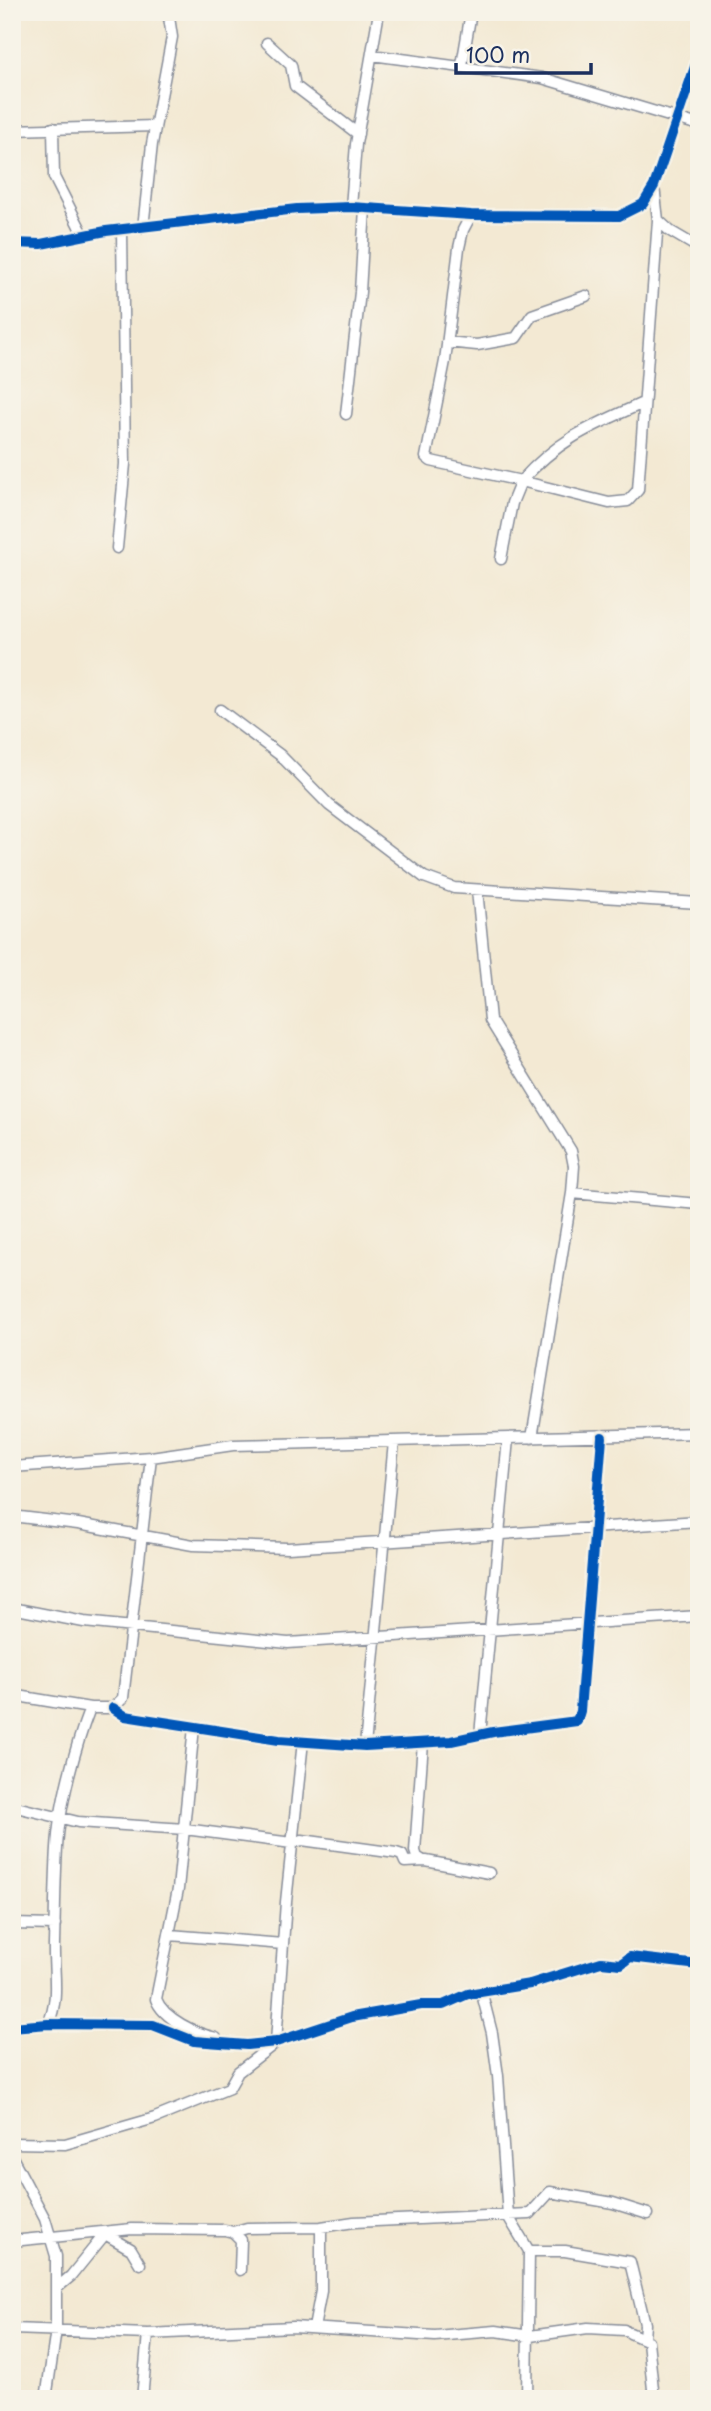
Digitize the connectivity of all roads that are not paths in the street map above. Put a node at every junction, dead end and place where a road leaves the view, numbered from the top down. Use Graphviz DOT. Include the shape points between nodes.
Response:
graph roads {
  1 [pos="161,12"];
  2 [pos="379,12"];
  3 [pos="471,12"];
  4 [pos="267,43"];
  5 [pos="372,55"];
  6 [pos="699,55"];
  7 [pos="462,65"];
  8 [pos="676,119"];
  9 [pos="699,125"];
  10 [pos="155,126"];
  11 [pos="53,128"];
  12 [pos="12,130"];
  13 [pos="358,134"];
  14 [pos="654,186"];
  15 [pos="351,207"];
  16 [pos="365,208"];
  17 [pos="471,215"];
  18 [pos="658,220"];
  19 [pos="143,228"];
  20 [pos="122,230"];
  21 [pos="83,236"];
  22 [pos="12,243"];
  23 [pos="699,247"];
  24 [pos="586,296"];
  25 [pos="447,342"];
  26 [pos="643,403"];
  27 [pos="346,414"];
  28 [pos="521,481"];
  29 [pos="117,548"];
  30 [pos="501,559"];
  31 [pos="220,710"];
  32 [pos="477,890"];
  33 [pos="699,903"];
  34 [pos="572,1193"];
  35 [pos="699,1204"];
  36 [pos="699,1433"];
  37 [pos="602,1437"];
  38 [pos="532,1438"];
  39 [pos="508,1439"];
  40 [pos="394,1442"];
  41 [pos="151,1457"];
  42 [pos="12,1467"];
  43 [pos="12,1516"];
  44 [pos="699,1521"];
  45 [pos="596,1528"];
  46 [pos="498,1535"];
  47 [pos="140,1537"];
  48 [pos="385,1543"];
  49 [pos="12,1608"];
  50 [pos="699,1616"];
  51 [pos="586,1625"];
  52 [pos="130,1626"];
  53 [pos="488,1632"];
  54 [pos="375,1639"];
  55 [pos="12,1695"];
  56 [pos="90,1708"];
  57 [pos="113,1708"];
  58 [pos="194,1727"];
  59 [pos="480,1735"];
  60 [pos="303,1741"];
  61 [pos="423,1743"];
  62 [pos="365,1746"];
  63 [pos="12,1806"];
  64 [pos="61,1817"];
  65 [pos="185,1829"];
  66 [pos="292,1843"];
  67 [pos="423,1861"];
  68 [pos="489,1873"];
  69 [pos="12,1924"];
  70 [pos="55,1925"];
  71 [pos="170,1934"];
  72 [pos="283,1944"];
  73 [pos="699,1965"];
  74 [pos="482,1994"];
  75 [pos="48,2024"];
  76 [pos="12,2027"];
  77 [pos="276,2042"];
  78 [pos="12,2143"];
  79 [pos="12,2157"];
  80 [pos="649,2214"];
  81 [pos="508,2216"];
  82 [pos="321,2227"];
  83 [pos="233,2232"];
  84 [pos="105,2234"];
  85 [pos="52,2238"];
  86 [pos="12,2241"];
  87 [pos="529,2251"];
  88 [pos="140,2264"];
  89 [pos="240,2270"];
  90 [pos="58,2287"];
  91 [pos="314,2328"];
  92 [pos="12,2329"];
  93 [pos="56,2330"];
  94 [pos="148,2334"];
  95 [pos="530,2336"];
  96 [pos="644,2339"];
  97 [pos="46,2399"];
  98 [pos="142,2399"];
  99 [pos="527,2399"];
  100 [pos="654,2399"];
  1 -- 10 [label="street" via="169,17 172,37"];
  2 -- 5 [label="street"];
  3 -- 7 [label="street"];
  4 -- 13 [label="street" via="291,65 295,86"];
  5 -- 7 [label="street"];
  5 -- 13 [label="street"];
  6 -- 8 [label="street"];
  7 -- 8 [label="street" via="542,78"];
  8 -- 9 [label="street"];
  8 -- 14 [label="street"];
  10 -- 11 [label="street"];
  10 -- 19 [label="street"];
  11 -- 12 [label="street"];
  11 -- 21 [label="street" via="54,177"];
  13 -- 15 [label="street"];
  14 -- 17 [label="street" via="643,204 619,216"];
  14 -- 18 [label="street"];
  15 -- 16 [label="street"];
  15 -- 19 [label="street" via="269,211"];
  16 -- 17 [label="street"];
  16 -- 27 [label="street"];
  17 -- 25 [label="street" via="459,248"];
  18 -- 23 [label="street"];
  18 -- 26 [label="street"];
  19 -- 20 [label="street"];
  20 -- 21 [label="street"];
  20 -- 29 [label="street" via="125,464"];
  21 -- 22 [label="street" via="41,244"];
  24 -- 25 [label="street" via="533,315 516,338 477,345"];
  25 -- 28 [label="street" via="426,457"];
  26 -- 28 [label="street" via="575,433 541,458"];
  26 -- 28 [label="street" via="638,490 628,501 609,503"];
  28 -- 30 [label="street"];
  31 -- 32 [label="street" via="280,755 329,805 424,877 454,888"];
  32 -- 33 [label="street"];
  32 -- 34 [label="street" via="489,1020 571,1151"];
  34 -- 35 [label="street"];
  34 -- 38 [label="street"];
  36 -- 37 [label="street"];
  37 -- 38 [label="street"];
  37 -- 45 [label="street"];
  38 -- 39 [label="street"];
  39 -- 40 [label="street"];
  39 -- 46 [label="street"];
  40 -- 41 [label="street" via="233,1445"];
  40 -- 48 [label="street"];
  41 -- 42 [label="street"];
  41 -- 47 [label="street"];
  43 -- 47 [label="street"];
  44 -- 45 [label="street"];
  45 -- 46 [label="street"];
  45 -- 51 [label="street"];
  46 -- 48 [label="street"];
  46 -- 53 [label="street"];
  47 -- 48 [label="street" via="261,1548"];
  47 -- 52 [label="street"];
  48 -- 54 [label="street"];
  49 -- 52 [label="street"];
  50 -- 51 [label="street"];
  51 -- 53 [label="street"];
  51 -- 59 [label="street" via="578,1719"];
  52 -- 54 [label="street" via="270,1642"];
  52 -- 57 [label="street" via="123,1698"];
  53 -- 54 [label="street"];
  53 -- 59 [label="street"];
  54 -- 62 [label="street"];
  55 -- 56 [label="street"];
  56 -- 57 [label="street"];
  56 -- 64 [label="street"];
  57 -- 58 [label="street" via="125,1716"];
  58 -- 60 [label="street"];
  58 -- 65 [label="street"];
  59 -- 61 [label="street"];
  60 -- 62 [label="street"];
  60 -- 66 [label="street"];
  61 -- 62 [label="street"];
  61 -- 67 [label="street" via="415,1851"];
  63 -- 64 [label="street"];
  64 -- 65 [label="street"];
  64 -- 70 [label="street"];
  65 -- 66 [label="street"];
  65 -- 71 [label="street"];
  66 -- 67 [label="street" via="302,1840 396,1853 405,1862"];
  66 -- 72 [label="street"];
  67 -- 68 [label="street"];
  69 -- 70 [label="street"];
  70 -- 75 [label="street" via="54,2006"];
  71 -- 72 [label="street"];
  71 -- 77 [label="street" via="156,1994 160,2007 201,2034 236,2041 268,2037"];
  72 -- 77 [label="street"];
  73 -- 74 [label="street" via="630,1957 621,1964 601,1962 554,1979"];
  74 -- 77 [label="street" via="468,1994 443,2005 352,2017"];
  74 -- 81 [label="street" via="498,2076"];
  75 -- 76 [label="street"];
  75 -- 77 [label="street" via="161,2026 194,2041 226,2046"];
  77 -- 78 [label="street" via="238,2072 229,2088 165,2115 65,2144"];
  79 -- 85 [label="street"];
  80 -- 81 [label="street" via="550,2192 530,2214"];
  81 -- 82 [label="street"];
  81 -- 87 [label="street"];
  82 -- 83 [label="street"];
  82 -- 91 [label="street" via="321,2291"];
  83 -- 84 [label="street" via="143,2229"];
  83 -- 89 [label="street" via="241,2240"];
  84 -- 85 [label="street"];
  84 -- 88 [label="street" via="131,2249"];
  84 -- 90 [label="street"];
  85 -- 86 [label="street"];
  85 -- 90 [label="street"];
  87 -- 95 [label="street"];
  87 -- 96 [label="street" via="565,2251 630,2262 645,2324"];
  90 -- 93 [label="street"];
  91 -- 94 [label="street"];
  91 -- 95 [label="street" via="435,2336 496,2331"];
  92 -- 93 [label="street"];
  93 -- 94 [label="street"];
  93 -- 97 [label="street"];
  94 -- 98 [label="street"];
  95 -- 96 [label="street" via="588,2328 627,2332"];
  95 -- 99 [label="street"];
  96 -- 100 [label="street" via="648,2341"];
}
